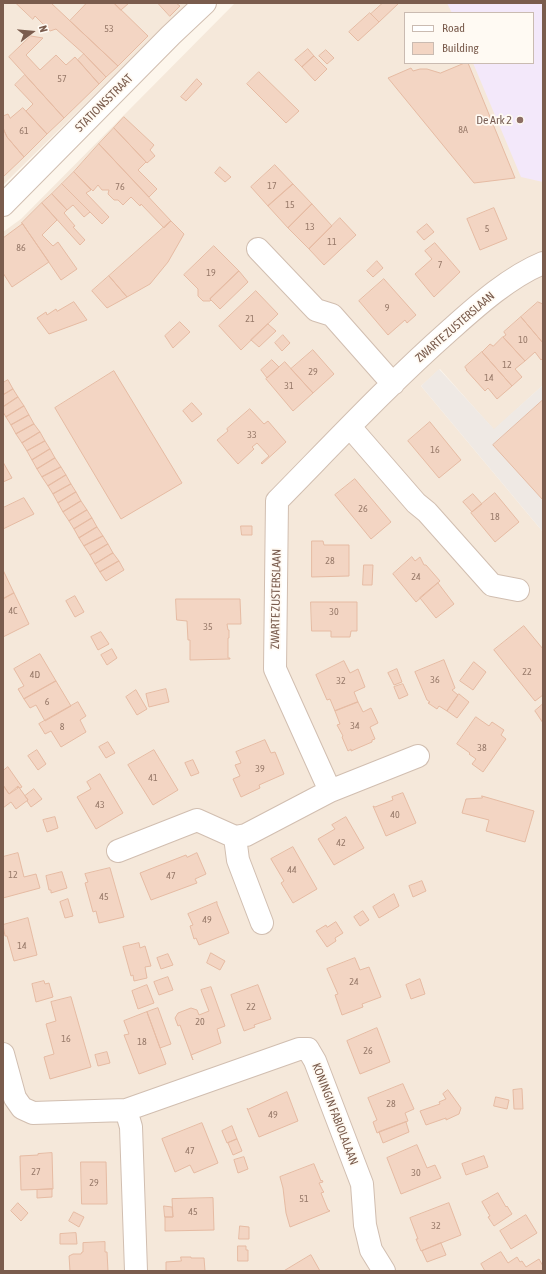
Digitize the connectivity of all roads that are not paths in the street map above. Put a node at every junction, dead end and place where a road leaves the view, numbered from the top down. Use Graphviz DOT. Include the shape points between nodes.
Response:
graph roads {
  1 [pos="205,3"];
  2 [pos="3,205"];
  3 [pos="258,249"];
  4 [pos="543,263"];
  5 [pos="392,384"];
  6 [pos="350,427"];
  7 [pos="518,590"];
  8 [pos="418,756"];
  9 [pos="330,791"];
  10 [pos="235,837"];
  11 [pos="118,851"];
  12 [pos="262,923"];
  13 [pos="3,1054"];
  14 [pos="126,1110"];
  15 [pos="136,1271"];
  16 [pos="384,1271"];
  1 -- 2 [label="street, STATIONSSTRAAT"];
  3 -- 5 [label="street" via="316,310 332,315"];
  4 -- 5 [label="street, ZWARTE ZUSTERSLAAN" via="486,298"];
  5 -- 6 [label="street, ZWARTE ZUSTERSLAAN"];
  6 -- 7 [label="street" via="492,585"];
  6 -- 9 [label="street, ZWARTE ZUSTERSLAAN" via="277,501 276,669"];
  8 -- 9 [label="street"];
  9 -- 10 [label="street" via="246,835"];
  10 -- 11 [label="street" via="197,820"];
  10 -- 12 [label="street" via="238,860"];
  13 -- 14 [label="street, KONINGIN FABIOLALAAN" via="15,1098 22,1108 33,1113"];
  14 -- 15 [label="street" via="131,1127"];
  14 -- 16 [label="street, KONINGIN FABIOLALAAN" via="299,1049 308,1049 315,1061 362,1184 365,1225 371,1250"];
}
